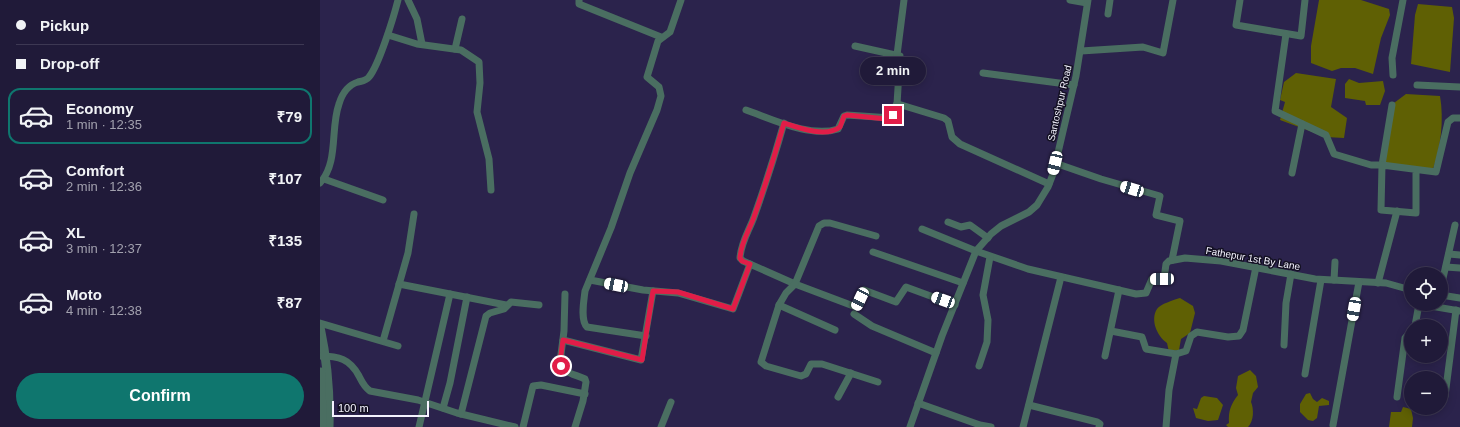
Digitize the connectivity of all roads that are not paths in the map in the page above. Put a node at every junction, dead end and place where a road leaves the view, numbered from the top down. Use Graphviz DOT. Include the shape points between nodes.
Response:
graph roads {
  1 [pos="398,0"];
  2 [pos="408,0"];
  3 [pos="579,0"];
  4 [pos="681,0"];
  5 [pos="904,0"];
  6 [pos="1070,0"];
  7 [pos="1110,0"];
  8 [pos="1173,0"];
  9 [pos="1240,0"];
  10 [pos="1305,0"];
  11 [pos="1403,0"];
  12 [pos="1087,2"];
  13 [pos="1108,14"];
  14 [pos="462,19"];
  15 [pos="1286,34"];
  16 [pos="388,35"];
  17 [pos="661,37"];
  18 [pos="422,44"];
  19 [pos="855,46"];
  20 [pos="455,49"];
  21 [pos="1081,51"];
  22 [pos="897,54"];
  23 [pos="983,73"];
  24 [pos="1393,75"];
  25 [pos="1074,85"];
  26 [pos="1417,85"];
  27 [pos="1460,87"];
  28 [pos="897,104"];
  29 [pos="1392,105"];
  30 [pos="746,110"];
  31 [pos="1460,118"];
  32 [pos="784,123"];
  33 [pos="1302,124"];
  34 [pos="1055,163"];
  35 [pos="1382,165"];
  36 [pos="1416,171"];
  37 [pos="1292,173"];
  38 [pos="322,181"];
  39 [pos="1049,184"];
  40 [pos="491,190"];
  41 [pos="383,200"];
  42 [pos="1397,211"];
  43 [pos="414,214"];
  44 [pos="948,222"];
  45 [pos="1455,225"];
  46 [pos="922,229"];
  47 [pos="876,236"];
  48 [pos="988,238"];
  49 [pos="976,251"];
  50 [pos="873,252"];
  51 [pos="1449,254"];
  52 [pos="1460,255"];
  53 [pos="990,256"];
  54 [pos="1172,260"];
  55 [pos="1335,262"];
  56 [pos="750,264"];
  57 [pos="1256,267"];
  58 [pos="1446,267"];
  59 [pos="1448,267"];
  60 [pos="1460,268"];
  61 [pos="1290,274"];
  62 [pos="1061,277"];
  63 [pos="590,280"];
  64 [pos="1321,280"];
  65 [pos="1334,280"];
  66 [pos="1359,282"];
  67 [pos="963,283"];
  68 [pos="1378,283"];
  69 [pos="399,284"];
  70 [pos="795,284"];
  71 [pos="1404,289"];
  72 [pos="1119,290"];
  73 [pos="653,291"];
  74 [pos="450,294"];
  75 [pos="565,294"];
  76 [pos="1448,296"];
  77 [pos="467,297"];
  78 [pos="1460,298"];
  79 [pos="506,305"];
  80 [pos="539,305"];
  81 [pos="779,305"];
  82 [pos="956,305"];
  83 [pos="1448,309"];
  84 [pos="1458,311"];
  85 [pos="854,314"];
  86 [pos="320,323"];
  87 [pos="320,327"];
  88 [pos="835,330"];
  89 [pos="1111,331"];
  90 [pos="646,336"];
  91 [pos="563,340"];
  92 [pos="383,342"];
  93 [pos="1284,345"];
  94 [pos="1404,345"];
  95 [pos="398,346"];
  96 [pos="936,353"];
  97 [pos="1176,354"];
  98 [pos="322,356"];
  99 [pos="1105,356"];
  100 [pos="979,366"];
  101 [pos="851,373"];
  102 [pos="1305,374"];
  103 [pos="1448,376"];
  104 [pos="878,382"];
  105 [pos="585,394"];
  106 [pos="838,397"];
  107 [pos="1397,397"];
  108 [pos="425,402"];
  109 [pos="671,402"];
  110 [pos="918,403"];
  111 [pos="1029,405"];
  112 [pos="321,407"];
  113 [pos="443,408"];
  114 [pos="460,414"];
  115 [pos="1333,425"];
  116 [pos="322,427"];
  117 [pos="329,427"];
  118 [pos="419,427"];
  119 [pos="515,427"];
  120 [pos="523,427"];
  121 [pos="575,427"];
  122 [pos="661,427"];
  123 [pos="910,427"];
  124 [pos="992,427"];
  125 [pos="1023,427"];
  126 [pos="1099,427"];
  127 [pos="1166,427"];
  1 -- 16 [label="street"];
  2 -- 18 [label="street" via="417,19"];
  3 -- 17 [label="street" via="579,4"];
  4 -- 17 [label="street" via="670,32"];
  5 -- 22 [label="street"];
  6 -- 12 [label="street"];
  7 -- 13 [label="street"];
  8 -- 21 [label="street" via="1163,53 1143,47"];
  9 -- 15 [label="street" via="1236,25"];
  10 -- 15 [label="street" via="1301,36"];
  11 -- 24 [label="street" via="1392,58"];
  12 -- 21 [label="street, Santoshpur Road"];
  14 -- 20 [label="street"];
  15 -- 33 [label="street" via="1274,108 1278,114"];
  16 -- 18 [label="street"];
  16 -- 38 [label="street" via="369,78 348,88 341,98 334,122 332,152"];
  17 -- 63 [label="street" via="647,77 659,87 660,103 632,167"];
  18 -- 20 [label="street"];
  19 -- 22 [label="street"];
  20 -- 40 [label="street" via="479,62 480,83 476,112 489,160"];
  21 -- 25 [label="street, Santoshpur Road"];
  22 -- 28 [label="street" via="900,59"];
  23 -- 25 [label="street"];
  25 -- 34 [label="street, Santoshpur Road"];
  26 -- 27 [label="street"];
  28 -- 32 [label="street" via="891,118 847,115 844,116 840,127 834,130 812,131"];
  28 -- 39 [label="street" via="944,118 948,121 952,137 960,144"];
  29 -- 35 [label="street"];
  30 -- 32 [label="street"];
  31 -- 36 [label="street" via="1453,118 1448,122 1436,172"];
  32 -- 56 [label="street" via="760,200 740,252 742,261"];
  33 -- 35 [label="street" via="1326,135 1334,154 1371,165"];
  33 -- 37 [label="street"];
  34 -- 39 [label="street, Santoshpur Road"];
  34 -- 54 [label="street" via="1160,196 1156,215 1180,221"];
  35 -- 36 [label="street"];
  35 -- 42 [label="street" via="1381,210"];
  36 -- 42 [label="street" via="1416,213"];
  38 -- 41 [label="street"];
  39 -- 48 [label="street, Santoshpur Road" via="1033,209 1001,226"];
  42 -- 68 [label="street"];
  43 -- 69 [label="street" via="408,253"];
  44 -- 48 [label="street" via="961,227 970,225"];
  45 -- 51 [label="street"];
  46 -- 49 [label="street"];
  47 -- 70 [label="street" via="821,224"];
  48 -- 49 [label="street, Santoshpur Road"];
  49 -- 53 [label="street"];
  49 -- 67 [label="street, Santoshpur Road"];
  50 -- 67 [label="street"];
  51 -- 52 [label="street"];
  51 -- 58 [label="street"];
  53 -- 62 [label="street"];
  53 -- 100 [label="street" via="984,295 988,320 987,342"];
  54 -- 57 [label="street, Fathepur 1st By Lane" via="1185,258"];
  54 -- 72 [label="street" via="1166,264 1164,278 1150,281 1146,293 1136,294"];
  55 -- 65 [label="street"];
  56 -- 70 [label="street"];
  56 -- 73 [label="street" via="733,309 678,292"];
  57 -- 61 [label="street, Fathepur 1st By Lane"];
  57 -- 97 [label="street" via="1243,330 1239,336 1228,337 1197,332 1192,336 1186,350"];
  59 -- 60 [label="street"];
  61 -- 64 [label="street, Fathepur 1st By Lane"];
  61 -- 93 [label="street"];
  62 -- 72 [label="street"];
  62 -- 111 [label="street"];
  63 -- 73 [label="street"];
  63 -- 90 [label="street" via="584,298 584,324 594,329"];
  64 -- 65 [label="street, Fathepur 1st By Lane"];
  64 -- 102 [label="street"];
  65 -- 66 [label="street, Fathepur 1st By Lane"];
  66 -- 68 [label="street, Fathepur 1st By Lane"];
  66 -- 115 [label="street"];
  67 -- 82 [label="street, Santoshpur Road"];
  68 -- 71 [label="street, Fathepur 1st By Lane"];
  69 -- 74 [label="street"];
  69 -- 92 [label="street"];
  70 -- 81 [label="street" via="786,292"];
  70 -- 82 [label="street" via="856,307 864,290 896,302 906,287"];
  72 -- 89 [label="street"];
  73 -- 90 [label="street"];
  74 -- 77 [label="street"];
  74 -- 108 [label="street"];
  75 -- 91 [label="street"];
  76 -- 78 [label="street"];
  77 -- 79 [label="street"];
  77 -- 113 [label="street"];
  79 -- 80 [label="street" via="511,302"];
  79 -- 114 [label="street" via="504,309 490,313 484,320"];
  81 -- 88 [label="street"];
  81 -- 101 [label="street" via="761,358 763,365 800,376 806,374 809,366 815,364"];
  82 -- 96 [label="street, Santoshpur Road"];
  83 -- 84 [label="street"];
  84 -- 103 [label="street"];
  85 -- 96 [label="street" via="872,326"];
  86 -- 92 [label="street"];
  87 -- 98 [label="street"];
  89 -- 97 [label="street" via="1142,337 1146,350"];
  89 -- 99 [label="street"];
  90 -- 91 [label="street" via="642,360"];
  91 -- 105 [label="street" via="561,366 564,370 585,379"];
  92 -- 95 [label="street"];
  94 -- 107 [label="street"];
  96 -- 110 [label="street, Santoshpur Road"];
  97 -- 127 [label="street" via="1169,390"];
  98 -- 108 [label="street" via="344,359 350,363 365,388 370,391"];
  98 -- 112 [label="street"];
  98 -- 117 [label="street" via="330,401"];
  101 -- 104 [label="street"];
  101 -- 106 [label="street"];
  105 -- 120 [label="street" via="533,386"];
  105 -- 121 [label="street"];
  108 -- 113 [label="street"];
  108 -- 118 [label="street"];
  109 -- 122 [label="street"];
  110 -- 123 [label="street, Santoshpur Road"];
  110 -- 124 [label="street"];
  111 -- 125 [label="street"];
  111 -- 126 [label="street" via="1097,422 1100,424"];
  112 -- 116 [label="street"];
  113 -- 114 [label="street"];
  114 -- 119 [label="street"];
}
